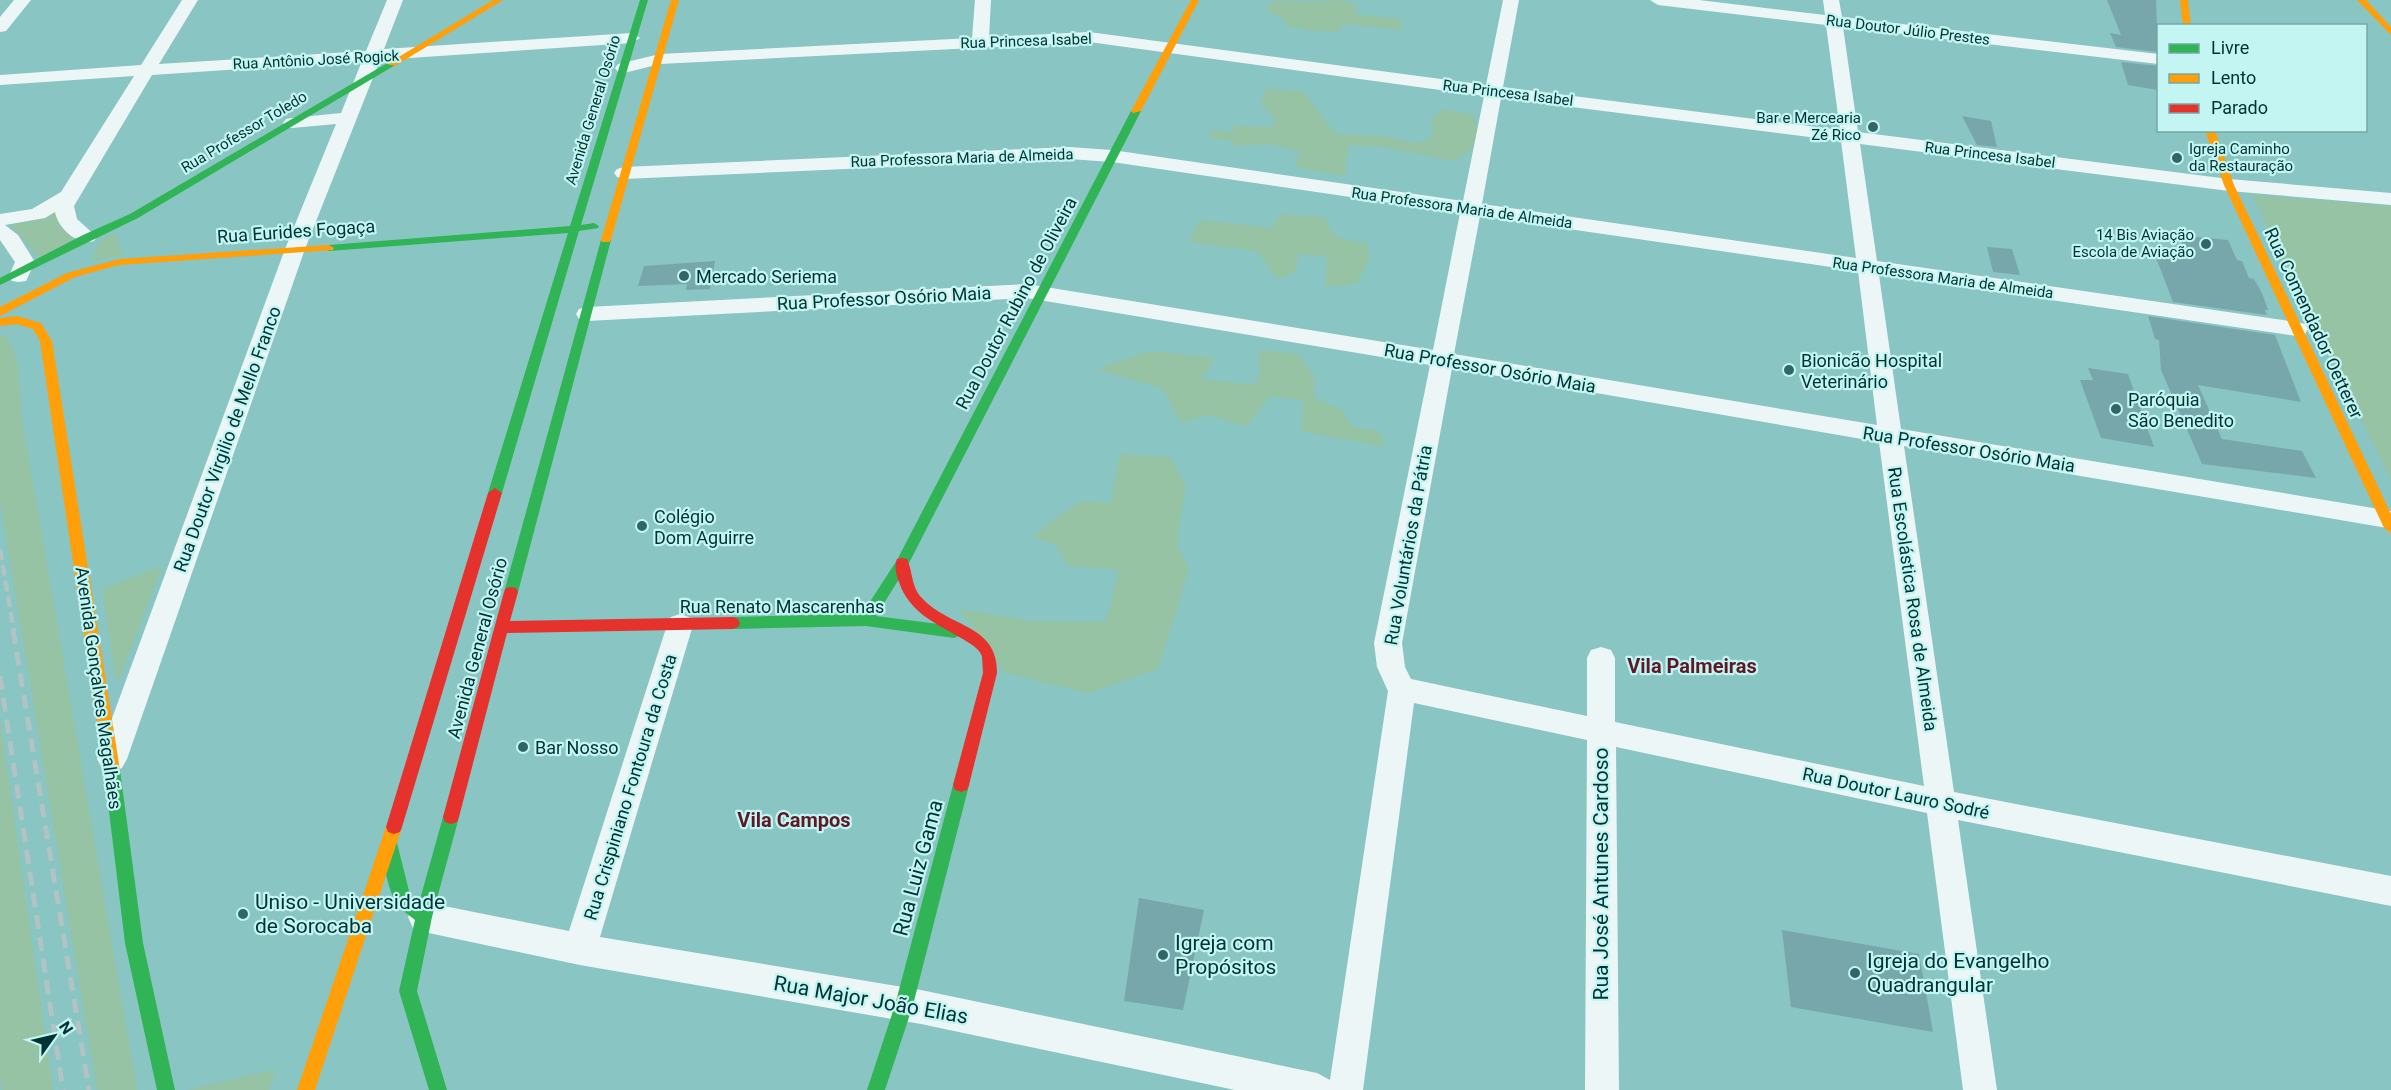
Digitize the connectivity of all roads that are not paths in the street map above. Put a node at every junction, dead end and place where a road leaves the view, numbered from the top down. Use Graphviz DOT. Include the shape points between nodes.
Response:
graph roads {
  1 [pos="23,0"];
  2 [pos="190,0"];
  3 [pos="394,0"];
  4 [pos="499,0"];
  5 [pos="644,0"];
  6 [pos="675,0"];
  7 [pos="983,0"];
  8 [pos="1195,0"];
  9 [pos="1511,0"];
  10 [pos="1658,0"];
  11 [pos="2184,0"];
  12 [pos="2361,0"];
  13 [pos="1833,11"];
  14 [pos="2187,24"];
  15 [pos="0,27"];
  16 [pos="2390,28"];
  17 [pos="632,39"];
  18 [pos="980,43"];
  19 [pos="1170,48"];
  20 [pos="409,54"];
  21 [pos="370,56"];
  22 [pos="660,59"];
  23 [pos="2157,59"];
  24 [pos="624,68"];
  25 [pos="146,69"];
  26 [pos="0,80"];
  27 [pos="362,81"];
  28 [pos="1492,92"];
  29 [pos="346,118"];
  30 [pos="292,123"];
  31 [pos="2211,132"];
  32 [pos="1850,137"];
  33 [pos="1112,156"];
  34 [pos="624,173"];
  35 [pos="2229,185"];
  36 [pos="68,196"];
  37 [pos="2391,198"];
  38 [pos="1471,209"];
  39 [pos="613,215"];
  40 [pos="134,216"];
  41 [pos="0,220"];
  42 [pos="575,230"];
  43 [pos="0,231"];
  44 [pos="121,236"];
  45 [pos="87,237"];
  46 [pos="132,248"];
  47 [pos="295,249"];
  48 [pos="164,258"];
  49 [pos="1868,267"];
  50 [pos="15,274"];
  51 [pos="1044,292"];
  52 [pos="0,303"];
  53 [pos="0,312"];
  54 [pos="587,314"];
  55 [pos="0,322"];
  56 [pos="2297,329"];
  57 [pos="1443,360"];
  58 [pos="1890,436"];
  59 [pos="2389,524"];
  60 [pos="902,563"];
  61 [pos="866,621"];
  62 [pos="680,624"];
  63 [pos="502,627"];
  64 [pos="962,633"];
  65 [pos="1601,658"];
  66 [pos="1402,689"];
  67 [pos="1600,731"];
  68 [pos="111,761"];
  69 [pos="1941,803"];
  70 [pos="390,842"];
  71 [pos="2391,891"];
  72 [pos="424,917"];
  73 [pos="580,949"];
  74 [pos="904,1005"];
  75 [pos="166,1090"];
  76 [pos="306,1090"];
  77 [pos="438,1090"];
  78 [pos="876,1090"];
  79 [pos="1317,1090"];
  80 [pos="1346,1090"];
  81 [pos="1602,1090"];
  82 [pos="1980,1090"];
  1 -- 15 [label="street"];
  2 -- 25 [label="street"];
  3 -- 21 [label="street, Rua Doutor Virgilio de Mello Franco"];
  4 -- 20 [label="street, Rua Professor Toledo"];
  5 -- 17 [label="street, Avenida General Osório"];
  6 -- 22 [label="street, Avenida General Osório"];
  7 -- 18 [label="street"];
  8 -- 19 [label="street, Rua Doutor Rubino de Oliveira"];
  9 -- 28 [label="street, Rua Voluntários da Pátria"];
  10 -- 13 [label="street, Rua Doutor Júlio Prestes"];
  11 -- 14 [label="street"];
  12 -- 16 [label="street"];
  13 -- 23 [label="street, Rua Doutor Júlio Prestes"];
  13 -- 32 [label="street, Rua Escolástica Rosa de Almeida"];
  17 -- 20 [label="street, Rua Antônio José Rogick"];
  17 -- 24 [label="street, Avenida General Osório"];
  18 -- 19 [label="street, Rua Princesa Isabel" via="1089,38"];
  18 -- 22 [label="street, Rua Princesa Isabel"];
  19 -- 28 [label="street, Rua Princesa Isabel"];
  19 -- 33 [label="street, Rua Doutor Rubino de Oliveira"];
  20 -- 21 [label="street, Rua Antônio José Rogick"];
  20 -- 27 [label="street, Rua Professor Toledo"];
  21 -- 25 [label="street, Rua Antônio José Rogick"];
  21 -- 27 [label="street, Rua Doutor Virgilio de Mello Franco"];
  22 -- 24 [label="street, Rua Princesa Isabel"];
  22 -- 34 [label="street, Avenida General Osório"];
  24 -- 42 [label="street, Avenida General Osório"];
  25 -- 26 [label="street, Rua Antônio José Rogick"];
  25 -- 36 [label="street"];
  27 -- 29 [label="street, Rua Doutor Virgilio de Mello Franco"];
  27 -- 30 [label="street, Rua Professor Toledo"];
  28 -- 32 [label="street, Rua Princesa Isabel"];
  28 -- 38 [label="street, Rua Voluntários da Pátria"];
  29 -- 30 [label="street"];
  29 -- 47 [label="street, Rua Doutor Virgilio de Mello Franco"];
  30 -- 40 [label="street, Rua Professor Toledo"];
  31 -- 35 [label="street, Rua Comendador Oetterer"];
  32 -- 35 [label="street, Rua Princesa Isabel"];
  32 -- 49 [label="street, Rua Escolástica Rosa de Almeida"];
  33 -- 34 [label="street, Rua Professora Maria de Almeida" via="1069,153"];
  33 -- 38 [label="street, Rua Professora Maria de Almeida"];
  33 -- 51 [label="street, Rua Doutor Rubino de Oliveira"];
  34 -- 39 [label="street, Avenida General Osório"];
  35 -- 37 [label="street, Rua Princesa Isabel"];
  35 -- 56 [label="street, Rua Comendador Oetterer"];
  36 -- 41 [label="street" via="38,214"];
  36 -- 45 [label="street" via="64,206 67,221"];
  38 -- 49 [label="street, Rua Professora Maria de Almeida"];
  38 -- 57 [label="street, Rua Voluntários da Pátria"];
  39 -- 42 [label="street" via="602,223"];
  39 -- 54 [label="street, Avenida General Osório"];
  40 -- 44 [label="street" via="124,224"];
  40 -- 45 [label="street, Rua Professor Toledo"];
  42 -- 47 [label="street, Rua Eurides Fogaça"];
  42 -- 70 [label="street, Avenida General Osório"];
  43 -- 50 [label="street" via="11,239"];
  45 -- 50 [label="street, Rua Professor Toledo"];
  45 -- 52 [label="street" via="88,242 75,258"];
  46 -- 48 [label="street"];
  47 -- 48 [label="street, Rua Eurides Fogaça"];
  47 -- 68 [label="street, Rua Doutor Virgilio de Mello Franco"];
  48 -- 53 [label="street, Rua Eurides Fogaça" via="97,266 71,274"];
  49 -- 56 [label="street, Rua Professora Maria de Almeida"];
  49 -- 58 [label="street, Rua Escolástica Rosa de Almeida"];
  51 -- 54 [label="street, Rua Professor Osório Maia"];
  51 -- 57 [label="street, Rua Professor Osório Maia"];
  51 -- 60 [label="street, Rua Doutor Rubino de Oliveira"];
  54 -- 63 [label="street, Avenida General Osório"];
  55 -- 68 [label="street, Avenida Gonçalves Magalhães" via="17,320 37,326 46,341"];
  56 -- 59 [label="street, Rua Comendador Oetterer"];
  57 -- 58 [label="street, Rua Professor Osório Maia"];
  57 -- 66 [label="street, Rua Voluntários da Pátria" via="1388,643 1395,680"];
  58 -- 59 [label="street, Rua Professor Osório Maia"];
  58 -- 69 [label="street, Rua Escolástica Rosa de Almeida"];
  60 -- 61 [label="street, Rua Doutor Rubino de Oliveira"];
  60 -- 64 [label="street, Rua Renato Mascarenhas" via="901,579 907,591 919,604"];
  61 -- 62 [label="street, Rua Renato Mascarenhas"];
  61 -- 64 [label="street, Rua Renato Mascarenhas"];
  62 -- 63 [label="street, Rua Renato Mascarenhas"];
  62 -- 73 [label="street, Rua Crispiniano Fontoura da Costa"];
  63 -- 72 [label="street, Avenida General Osório"];
  64 -- 74 [label="street, Rua Luiz Gama" via="979,641 990,655 990,673"];
  65 -- 67 [label="street, Rua José Antunes Cardoso"];
  66 -- 67 [label="street, Rua Doutor Lauro Sodré"];
  66 -- 80 [label="street"];
  67 -- 69 [label="street, Rua Doutor Lauro Sodré"];
  67 -- 81 [label="street, Rua José Antunes Cardoso"];
  68 -- 75 [label="street, Avenida Gonçalves Magalhães" via="134,943"];
  69 -- 71 [label="street, Rua Doutor Lauro Sodré"];
  69 -- 82 [label="street, Rua Escolástica Rosa de Almeida"];
  70 -- 72 [label="street" via="403,900"];
  70 -- 76 [label="street, Avenida General Osório"];
  72 -- 73 [label="street, Rua Major João Elias"];
  72 -- 77 [label="street, Avenida General Osório" via="408,991"];
  73 -- 74 [label="street, Rua Major João Elias"];
  74 -- 78 [label="street, Rua Luiz Gama"];
  74 -- 79 [label="street, Rua Major João Elias"];
}
